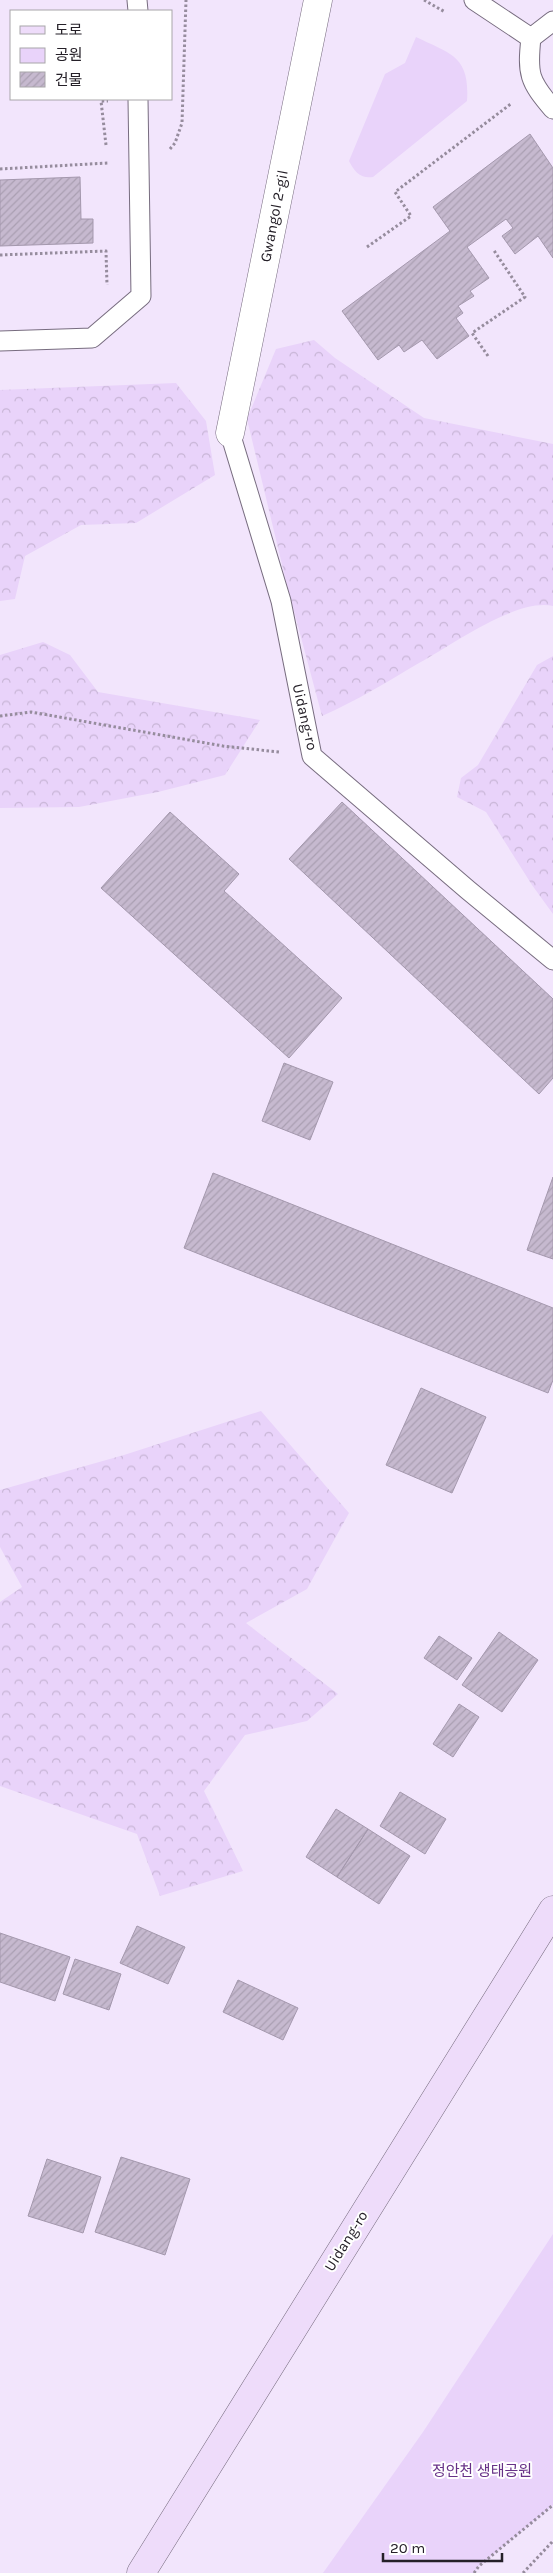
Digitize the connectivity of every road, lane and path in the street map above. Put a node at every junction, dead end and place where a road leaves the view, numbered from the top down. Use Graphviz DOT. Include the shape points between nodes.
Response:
graph roads {
  1 [pos="318,0"];
  2 [pos="424,0"];
  3 [pos="474,0"];
  4 [pos="448,13"];
  5 [pos="553,21"];
  6 [pos="532,38"];
  7 [pos="138,100"];
  8 [pos="515,100"];
  9 [pos="101,101"];
  10 [pos="553,109"];
  11 [pos="106,146"];
  12 [pos="107,156"];
  13 [pos="0,169"];
  14 [pos="367,246"];
  15 [pos="493,249"];
  16 [pos="0,255"];
  17 [pos="108,325"];
  18 [pos="0,341"];
  19 [pos="488,356"];
  20 [pos="230,433"];
  21 [pos="0,716"];
  22 [pos="312,756"];
  23 [pos="553,960"];
  24 [pos="553,1910"];
  25 [pos="553,2505"];
  26 [pos="553,2541"];
  27 [pos="141,2573"];
  28 [pos="474,2573"];
  29 [pos="523,2573"];
  1 -- 20 [label="street, Gwangol 2-gil"];
  2 -- 4 [label="path"];
  3 -- 6 [label="lane"];
  5 -- 6 [label="lane"];
  6 -- 10 [label="lane" via="528,66 536,89"];
  7 -- 17 [label="lane" via="142,296"];
  8 -- 14 [label="path" via="395,192 411,216"];
  9 -- 11 [label="path"];
  12 -- 13 [label="path" via="108,165"];
  15 -- 19 [label="path" via="525,297 472,333"];
  16 -- 17 [label="path" via="106,251"];
  17 -- 18 [label="lane" via="92,338"];
  20 -- 22 [label="lane, Uidang-ro" via="281,601"];
  21 -- 22 [label="path" via="31,712 223,746"];
  22 -- 23 [label="lane, Uidang-ro"];
  24 -- 27 [label="main road, Uidang-ro"];
  25 -- 28 [label="path"];
  26 -- 29 [label="path"];
}
